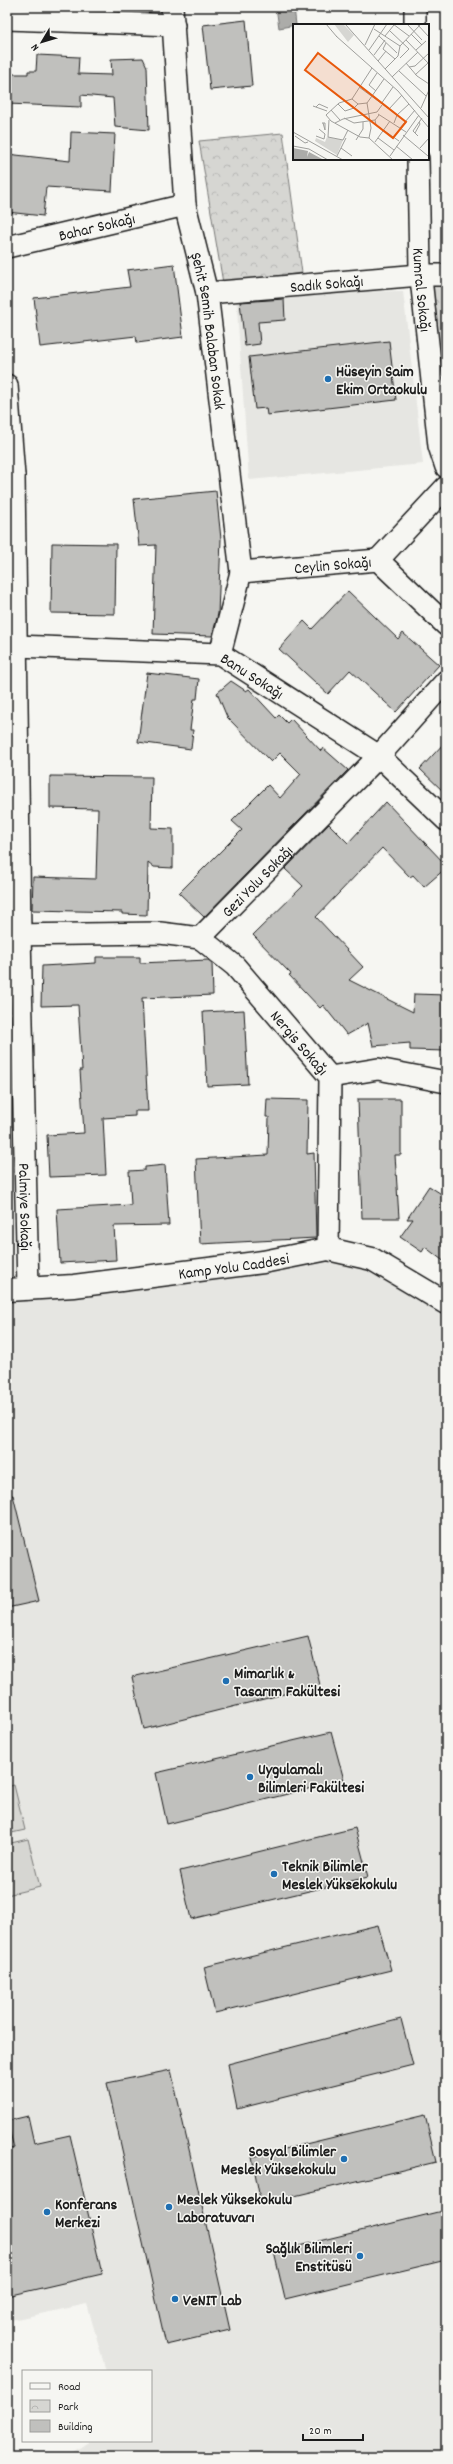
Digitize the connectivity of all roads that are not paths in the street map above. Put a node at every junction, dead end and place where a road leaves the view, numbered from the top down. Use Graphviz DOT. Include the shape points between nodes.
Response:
graph roads {
  1 [pos="415,7"];
  2 [pos="173,16"];
  3 [pos="7,19"];
  4 [pos="415,24"];
  5 [pos="418,160"];
  6 [pos="186,205"];
  7 [pos="7,247"];
  8 [pos="420,275"];
  9 [pos="446,275"];
  10 [pos="206,293"];
  11 [pos="7,385"];
  12 [pos="446,468"];
  13 [pos="11,476"];
  14 [pos="446,487"];
  15 [pos="378,560"];
  16 [pos="241,572"];
  17 [pos="446,625"];
  18 [pos="17,646"];
  19 [pos="220,654"];
  20 [pos="446,681"];
  21 [pos="11,688"];
  22 [pos="379,756"];
  23 [pos="446,820"];
  24 [pos="13,935"];
  25 [pos="200,938"];
  26 [pos="330,1077"];
  27 [pos="446,1082"];
  28 [pos="328,1249"];
  29 [pos="18,1290"];
  30 [pos="446,1303"];
  1 -- 4 [label="street"];
  2 -- 3 [label="street"];
  2 -- 6 [label="street, Şehit Semih Balaban Sokak"];
  5 -- 8 [label="street, Kumral Sokağı"];
  6 -- 7 [label="street, Bahar Sokağı"];
  6 -- 10 [label="street, Şehit Semih Balaban Sokak"];
  8 -- 9 [label="street, Sadık Sokağı"];
  8 -- 10 [label="street, Sadık Sokağı"];
  8 -- 12 [label="street, Kumral Sokağı" via="439,446"];
  10 -- 16 [label="street, Şehit Semih Balaban Sokak"];
  11 -- 13 [label="street, Palmiye Sokağı"];
  13 -- 18 [label="street, Palmiye Sokağı"];
  14 -- 15 [label="street"];
  15 -- 16 [label="street, Ceylin Sokağı"];
  15 -- 17 [label="street, Ceylin Sokağı"];
  16 -- 19 [label="street, Şehit Semih Balaban Sokak"];
  18 -- 19 [label="street, Banu Sokağı"];
  18 -- 21 [label="street, Palmiye Sokağı"];
  19 -- 22 [label="street, Banu Sokağı"];
  20 -- 22 [label="street, Gezi Yolu Sokağı"];
  21 -- 24 [label="street, Palmiye Sokağı"];
  22 -- 23 [label="street, Banu Sokağı"];
  22 -- 25 [label="street, Gezi Yolu Sokağı"];
  24 -- 25 [label="street" via="160,933"];
  24 -- 29 [label="street, Palmiye Sokağı"];
  25 -- 26 [label="street, Nergis Sokağı" via="235,966"];
  26 -- 27 [label="street" via="378,1069"];
  26 -- 28 [label="street, Nergis Sokağı"];
  28 -- 29 [label="street, Kamp Yolu Caddesi" via="263,1262 74,1286"];
  28 -- 30 [label="street, Kamp Yolu Caddesi" via="372,1259"];
}
